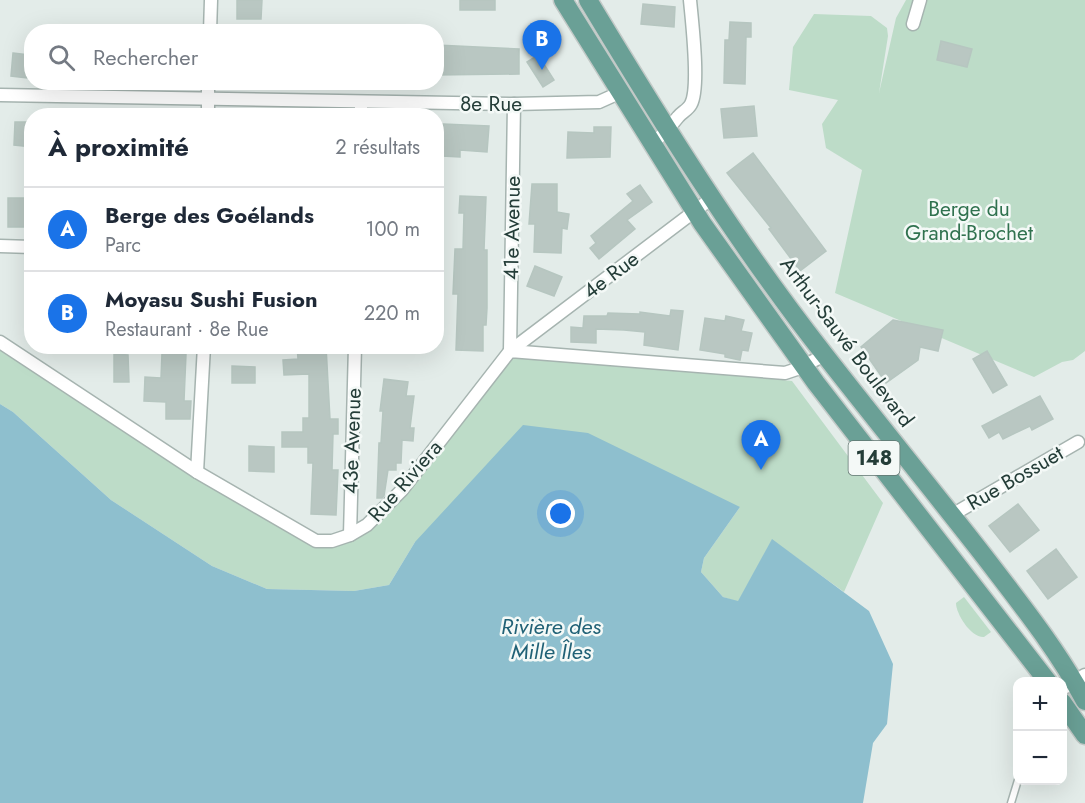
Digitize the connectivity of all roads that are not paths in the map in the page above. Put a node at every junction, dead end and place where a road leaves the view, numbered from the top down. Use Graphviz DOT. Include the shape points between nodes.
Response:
graph roads {
  1 [pos="211,0"];
  2 [pos="563,0"];
  3 [pos="588,0"];
  4 [pos="690,0"];
  5 [pos="920,0"];
  6 [pos="210,24"];
  7 [pos="913,24"];
  8 [pos="208,90"];
  9 [pos="619,93"];
  10 [pos="0,95"];
  11 [pos="208,100"];
  12 [pos="514,104"];
  13 [pos="208,108"];
  14 [pos="344,108"];
  15 [pos="392,108"];
  16 [pos="668,131"];
  17 [pos="651,143"];
  18 [pos="712,198"];
  19 [pos="695,211"];
  20 [pos="0,246"];
  21 [pos="24,247"];
  22 [pos="0,342"];
  23 [pos="510,351"];
  24 [pos="204,354"];
  25 [pos="355,354"];
  26 [pos="825,355"];
  27 [pos="804,366"];
  28 [pos="1078,442"];
  29 [pos="197,472"];
  30 [pos="952,515"];
  31 [pos="350,536"];
  32 [pos="1045,677"];
  33 [pos="1074,682"];
  34 [pos="1085,701"];
  35 [pos="1067,709"];
  36 [pos="1085,735"];
  37 [pos="1016,785"];
  38 [pos="1011,803"];
  1 -- 6 [label="street"];
  2 -- 9 [label="main road, 148"];
  3 -- 16 [label="main road, Arthur-Sauvé Boulevard / 148"];
  4 -- 16 [label="street" via="694,96"];
  5 -- 7 [label="street"];
  8 -- 11 [label="street"];
  9 -- 12 [label="street, 8e Rue" via="599,102"];
  9 -- 17 [label="main road, 148"];
  10 -- 11 [label="street, 8e Rue"];
  11 -- 13 [label="street"];
  11 -- 14 [label="street, 8e Rue"];
  12 -- 15 [label="street, 8e Rue"];
  12 -- 23 [label="street, 41e Avenue"];
  16 -- 17 [label="street"];
  16 -- 18 [label="main road, Arthur-Sauvé Boulevard / 148"];
  17 -- 19 [label="main road, 148"];
  18 -- 19 [label="street, 4e Rue"];
  18 -- 26 [label="main road, Arthur-Sauvé Boulevard / 148"];
  19 -- 23 [label="street, 4e Rue"];
  19 -- 27 [label="main road, 148"];
  20 -- 21 [label="street"];
  22 -- 29 [label="street, Rue Riviera"];
  23 -- 27 [label="street" via="785,373"];
  23 -- 31 [label="street, Rue Riviera" via="402,490 367,525"];
  24 -- 29 [label="street"];
  25 -- 31 [label="street, 43e Avenue"];
  26 -- 27 [label="street"];
  26 -- 30 [label="main road, Arthur-Sauvé Boulevard / 148"];
  27 -- 32 [label="main road, 148"];
  28 -- 30 [label="street, Rue Bossuet"];
  29 -- 31 [label="street, Rue Riviera" via="316,541"];
  30 -- 33 [label="main road, Arthur-Sauvé Boulevard / 148" via="1033,619"];
  33 -- 34 [label="main road, Arthur-Sauvé Boulevard / 148"];
  35 -- 36 [label="main road"];
  37 -- 38 [label="lane"];
}
